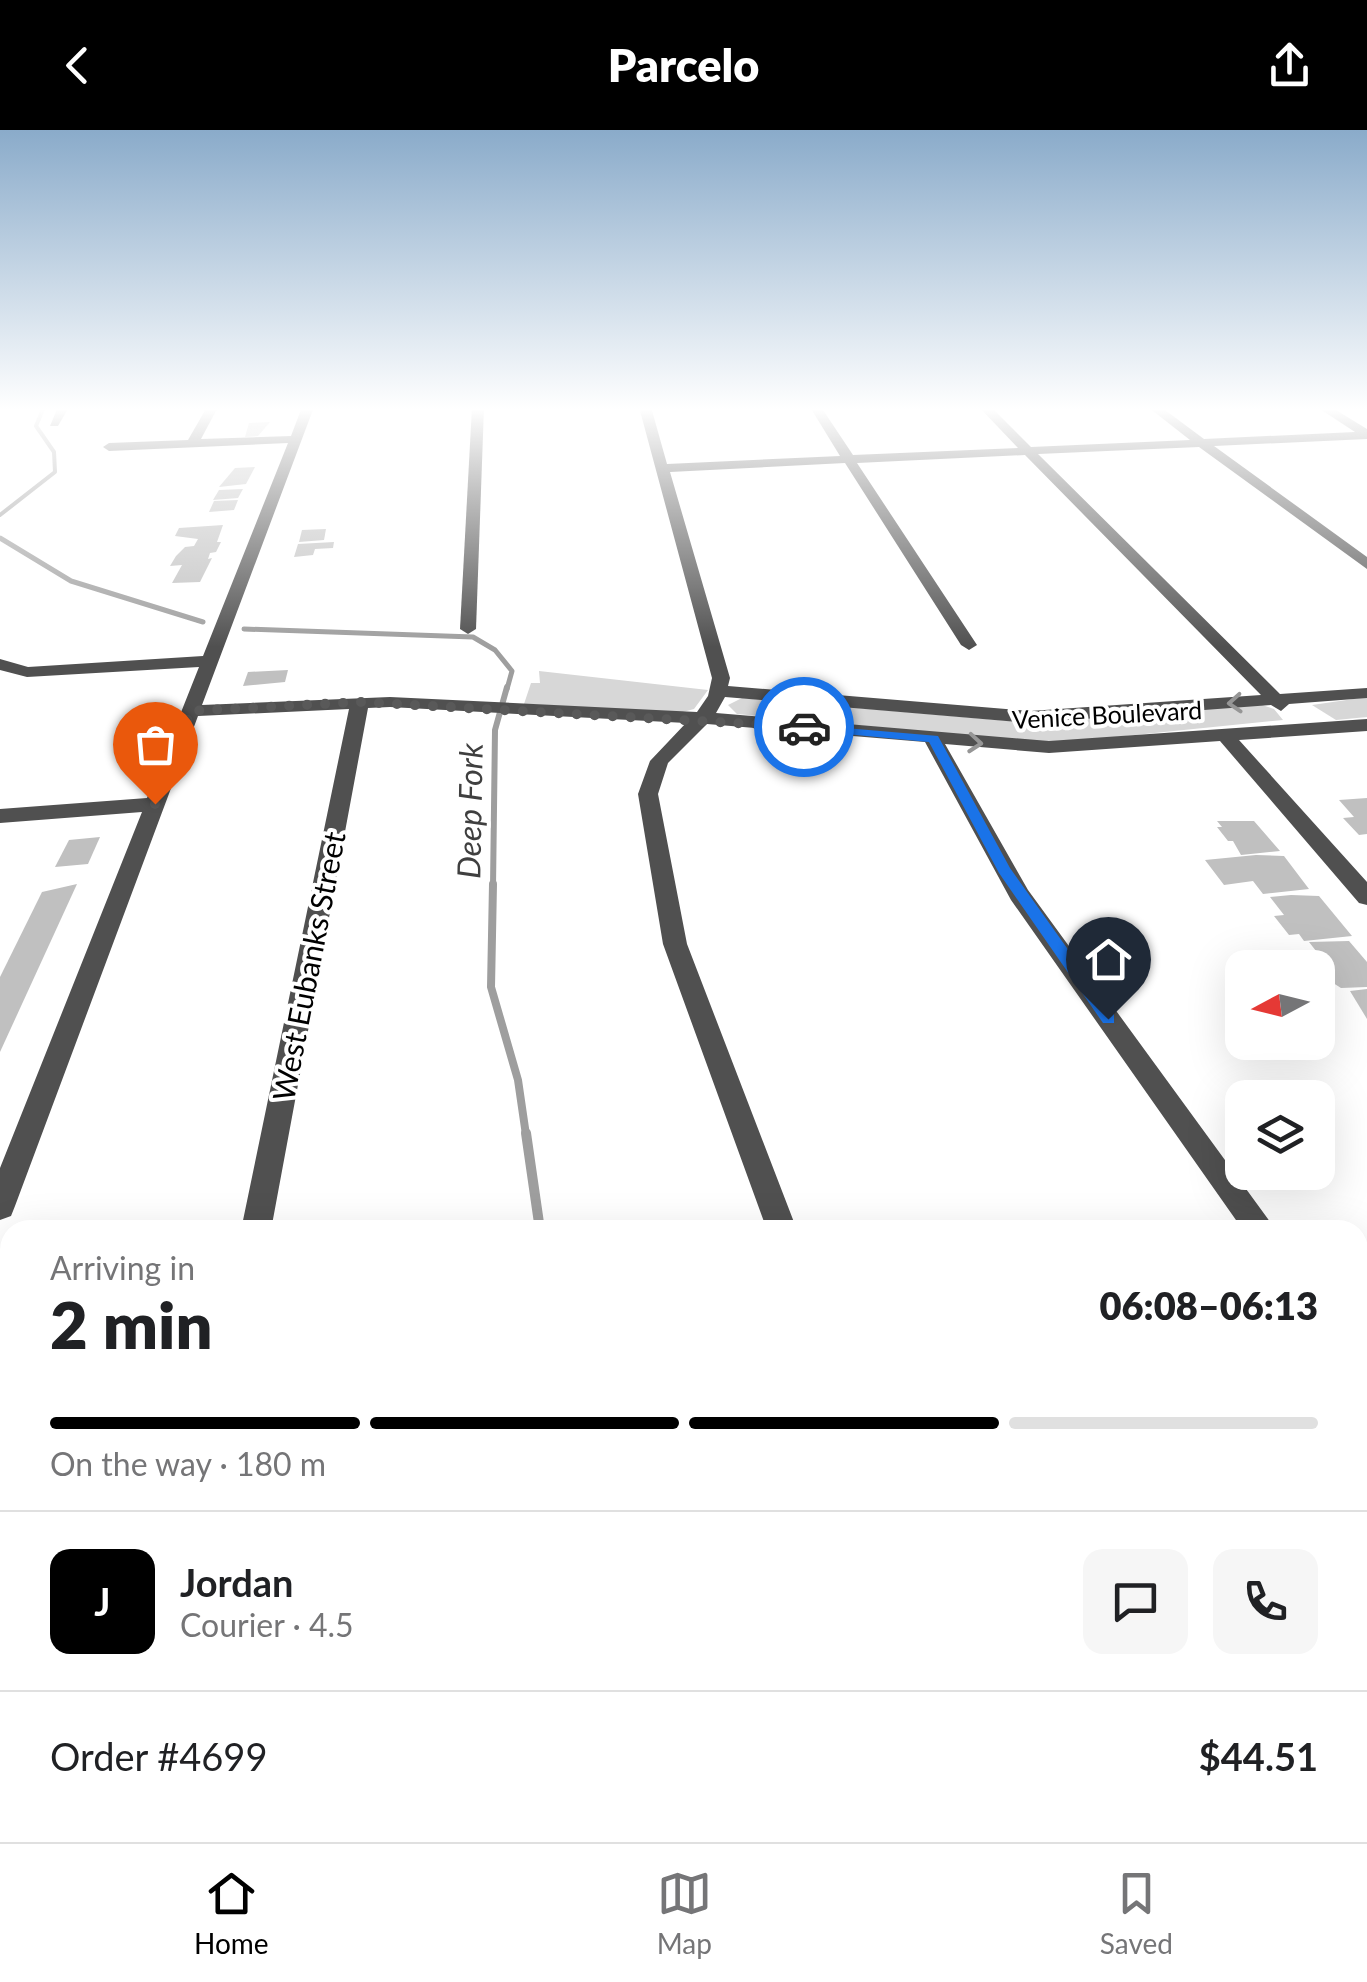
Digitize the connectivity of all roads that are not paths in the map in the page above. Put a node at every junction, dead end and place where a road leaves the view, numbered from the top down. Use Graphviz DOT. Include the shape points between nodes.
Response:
graph roads {
  1 [pos="277,487"];
  2 [pos="474,487"];
  3 [pos="668,487"];
  4 [pos="866,487"];
  5 [pos="1063,487"];
  6 [pos="1261,487"];
  7 [pos="1367,564"];
  8 [pos="468,629"];
  9 [pos="969,645"];
  10 [pos="210,661"];
  11 [pos="0,664"];
  12 [pos="27,672"];
  13 [pos="0,684"];
  14 [pos="720,691"];
  15 [pos="1367,693"];
  16 [pos="1274,700"];
  17 [pos="360,702"];
  18 [pos="191,711"];
  19 [pos="703,718"];
  20 [pos="1364,727"];
  21 [pos="1311,729"];
  22 [pos="1223,733"];
  23 [pos="933,739"];
  24 [pos="155,804"];
  25 [pos="0,816"];
  26 [pos="1367,898"];
  27 [pos="0,1206"];
  28 [pos="258,1220"];
  29 [pos="778,1220"];
  30 [pos="1254,1220"];
  1 -- 10 [label="street"];
  2 -- 8 [label="street"];
  3 -- 14 [label="street" via="719,662"];
  4 -- 9 [label="street"];
  5 -- 16 [label="street"];
  6 -- 7 [label="street"];
  10 -- 12 [label="street"];
  10 -- 18 [label="street"];
  11 -- 12 [label="street"];
  12 -- 13 [label="street"];
  16 -- 14 [label="street, Venice Boulevard, one-way" via="1030,717"];
  14 -- 19 [label="street"];
  15 -- 16 [label="street, Venice Boulevard"];
  16 -- 21 [label="street"];
  17 -- 18 [label="street, Venice Boulevard"];
  17 -- 19 [label="street, Venice Boulevard"];
  17 -- 28 [label="street, West Eubanks Street"];
  18 -- 24 [label="street"];
  19 -- 23 [label="street, Venice Boulevard"];
  19 -- 29 [label="street" via="655,764 650,812 675,944"];
  20 -- 21 [label="street, Venice Boulevard"];
  21 -- 22 [label="street, Venice Boulevard"];
  23 -- 22 [label="street, Venice Boulevard, one-way" via="1049,748"];
  22 -- 26 [label="street"];
  23 -- 30 [label="street" via="1020,894"];
  24 -- 25 [label="street"];
  24 -- 27 [label="street"];
}
